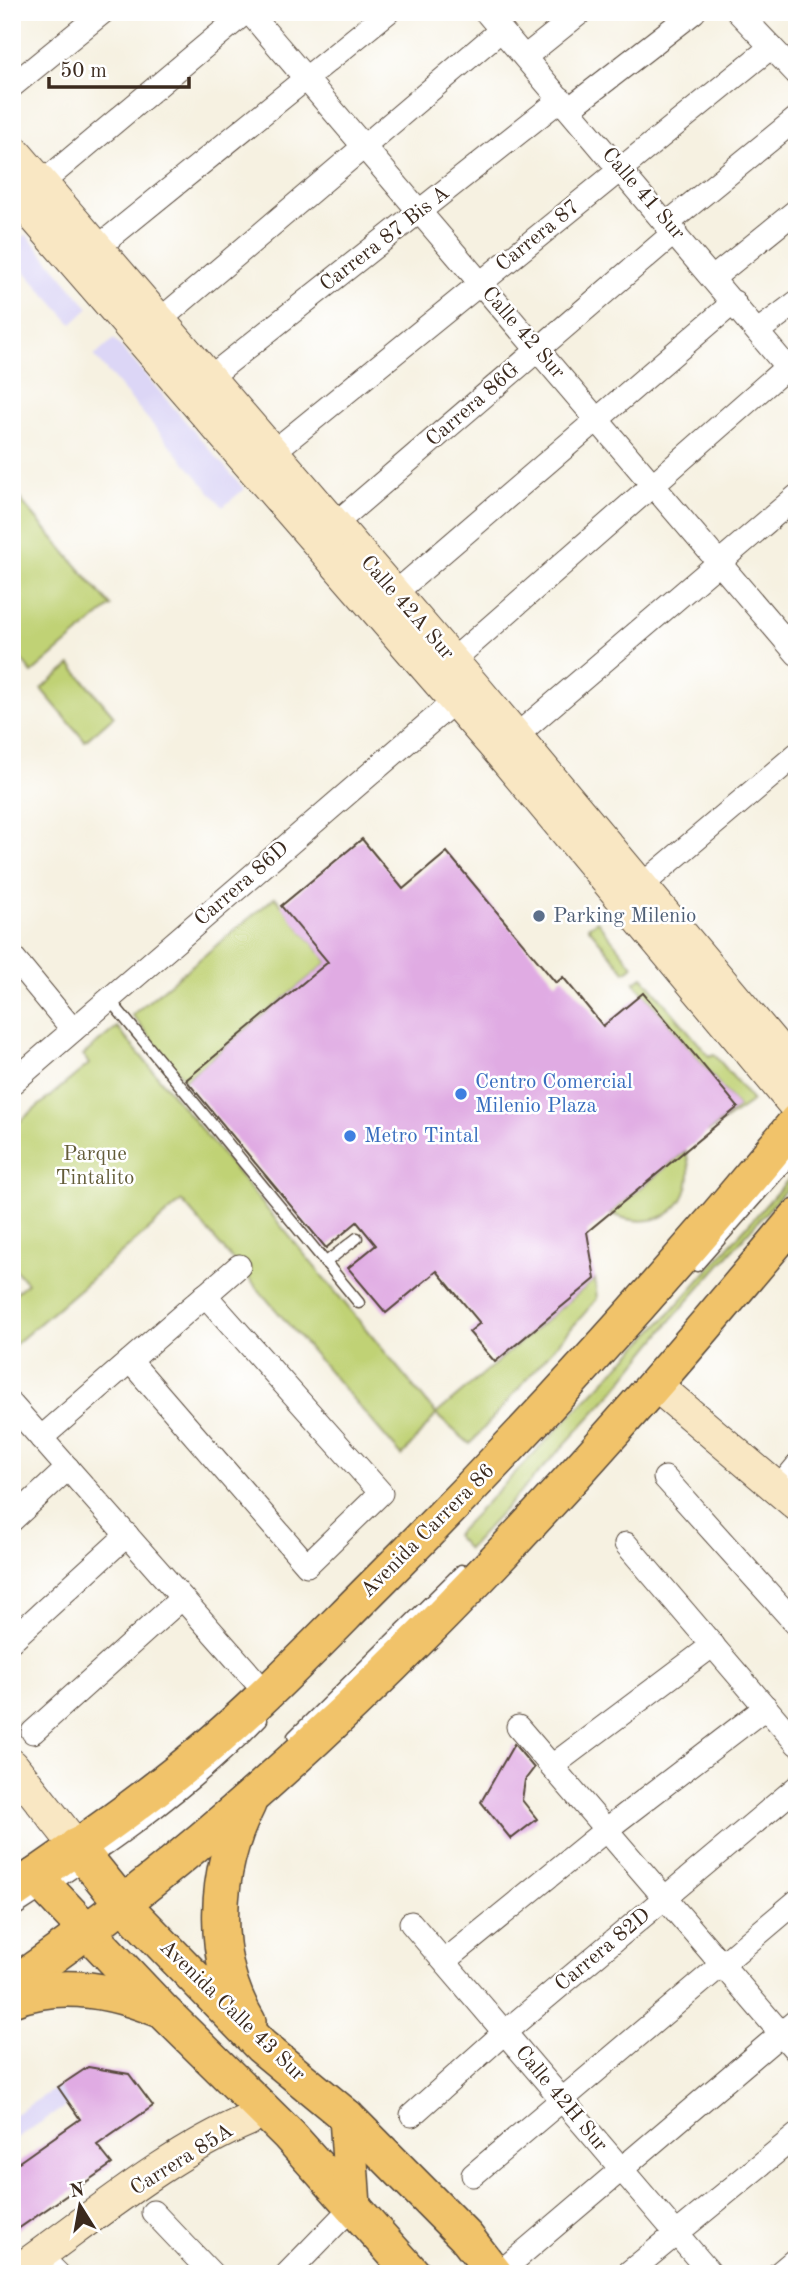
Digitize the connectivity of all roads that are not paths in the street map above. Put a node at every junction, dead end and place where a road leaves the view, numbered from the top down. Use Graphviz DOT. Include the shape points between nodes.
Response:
graph roads {
  1 [pos="103,12"];
  2 [pos="248,12"];
  3 [pos="388,12"];
  4 [pos="486,12"];
  5 [pos="581,12"];
  6 [pos="694,12"];
  7 [pos="738,12"];
  8 [pos="501,30"];
  9 [pos="771,47"];
  10 [pos="525,57"];
  11 [pos="797,74"];
  12 [pos="306,79"];
  13 [pos="12,86"];
  14 [pos="565,104"];
  15 [pos="797,118"];
  16 [pos="364,147"];
  17 [pos="12,149"];
  18 [pos="621,169"];
  19 [pos="23,199"];
  20 [pos="797,209"];
  21 [pos="419,212"];
  22 [pos="671,227"];
  23 [pos="97,248"];
  24 [pos="713,278"];
  25 [pos="480,284"];
  26 [pos="734,302"];
  27 [pos="797,302"];
  28 [pos="160,320"];
  29 [pos="758,331"];
  30 [pos="537,350"];
  31 [pos="792,373"];
  32 [pos="209,378"];
  33 [pos="597,419"];
  34 [pos="273,452"];
  35 [pos="653,485"];
  36 [pos="797,496"];
  37 [pos="335,524"];
  38 [pos="718,561"];
  39 [pos="394,594"];
  40 [pos="797,654"];
  41 [pos="452,661"];
  42 [pos="464,693"];
  43 [pos="516,736"];
  44 [pos="797,754"];
  45 [pos="641,886"];
  46 [pos="12,956"];
  47 [pos="109,999"];
  48 [pos="73,1030"];
  49 [pos="797,1072"];
  50 [pos="12,1083"];
  51 [pos="797,1108"];
  52 [pos="797,1121"];
  53 [pos="797,1153"];
  54 [pos="797,1217"];
  55 [pos="357,1238"];
  56 [pos="325,1263"];
  57 [pos="239,1266"];
  58 [pos="692,1271"];
  59 [pos="205,1295"];
  60 [pos="359,1303"];
  61 [pos="130,1361"];
  62 [pos="657,1385"];
  63 [pos="12,1405"];
  64 [pos="41,1438"];
  65 [pos="68,1468"];
  66 [pos="665,1478"];
  67 [pos="791,1487"];
  68 [pos="12,1520"];
  69 [pos="127,1535"];
  70 [pos="626,1544"];
  71 [pos="467,1565"];
  72 [pos="182,1598"];
  73 [pos="797,1625"];
  74 [pos="12,1640"];
  75 [pos="713,1646"];
  76 [pos="271,1700"];
  77 [pos="766,1707"];
  78 [pos="518,1727"];
  79 [pos="33,1732"];
  80 [pos="797,1744"];
  81 [pos="279,1749"];
  82 [pos="12,1765"];
  83 [pos="552,1766"];
  84 [pos="797,1787"];
  85 [pos="252,1798"];
  86 [pos="607,1829"];
  87 [pos="83,1854"];
  88 [pos="32,1886"];
  89 [pos="114,1894"];
  90 [pos="666,1898"];
  91 [pos="797,1901"];
  92 [pos="12,1913"];
  93 [pos="79,1922"];
  94 [pos="411,1923"];
  95 [pos="444,1961"];
  96 [pos="722,1964"];
  97 [pos="12,1985"];
  98 [pos="12,1999"];
  99 [pos="163,2011"];
  100 [pos="232,2015"];
  101 [pos="789,2026"];
  102 [pos="505,2032"];
  103 [pos="261,2046"];
  104 [pos="797,2052"];
  105 [pos="561,2098"];
  106 [pos="412,2115"];
  107 [pos="346,2117"];
  108 [pos="248,2120"];
  109 [pos="797,2135"];
  110 [pos="620,2169"];
  111 [pos="472,2175"];
  112 [pos="353,2206"];
  113 [pos="153,2212"];
  114 [pos="676,2234"];
  115 [pos="797,2258"];
  116 [pos="13,2274"];
  117 [pos="212,2274"];
  118 [pos="287,2274"];
  119 [pos="413,2274"];
  120 [pos="497,2274"];
  121 [pos="627,2274"];
  122 [pos="711,2274"];
  123 [pos="778,2274"];
  1 -- 13 [label="street"];
  2 -- 12 [label="street, Calle 42 Sur"];
  2 -- 19 [label="street"];
  3 -- 12 [label="street"];
  4 -- 8 [label="street, Calle 41 Sur"];
  5 -- 10 [label="street"];
  6 -- 14 [label="street, Carrera 87 Bis A"];
  7 -- 9 [label="street"];
  8 -- 10 [label="street, Calle 41 Sur"];
  8 -- 16 [label="street"];
  9 -- 11 [label="street"];
  9 -- 18 [label="street, Carrera 87"];
  10 -- 14 [label="street, Calle 41 Sur"];
  12 -- 16 [label="street, Calle 42 Sur"];
  12 -- 23 [label="street"];
  14 -- 18 [label="street, Calle 41 Sur"];
  14 -- 21 [label="street, Carrera 87 Bis A"];
  15 -- 22 [label="street, Carrera 86G"];
  16 -- 21 [label="street, Calle 42 Sur"];
  16 -- 28 [label="street"];
  17 -- 19 [label="street, Calle 42A Sur"];
  18 -- 22 [label="street, Calle 41 Sur"];
  18 -- 25 [label="street, Carrera 87"];
  19 -- 23 [label="street, Calle 42A Sur"];
  19 -- 42 [label="street, Calle 42A Sur"];
  20 -- 24 [label="street"];
  21 -- 25 [label="street, Calle 42 Sur"];
  21 -- 32 [label="street, Carrera 87 Bis A"];
  22 -- 24 [label="street, Calle 41 Sur"];
  22 -- 30 [label="street, Carrera 86G"];
  23 -- 28 [label="street, Calle 42A Sur"];
  24 -- 26 [label="street, Calle 41 Sur"];
  25 -- 30 [label="street, Calle 42 Sur"];
  25 -- 34 [label="street, Carrera 87"];
  26 -- 29 [label="street, Calle 41 Sur"];
  26 -- 33 [label="street"];
  27 -- 29 [label="street"];
  28 -- 32 [label="street, Calle 42A Sur"];
  29 -- 31 [label="street, Calle 41 Sur"];
  30 -- 33 [label="street, Calle 42 Sur"];
  30 -- 37 [label="street, Carrera 86G"];
  31 -- 35 [label="street"];
  32 -- 34 [label="street, Calle 42A Sur"];
  33 -- 35 [label="street, Calle 42 Sur"];
  33 -- 39 [label="street"];
  34 -- 37 [label="street, Calle 42A Sur"];
  35 -- 38 [label="street, Calle 42 Sur"];
  35 -- 41 [label="street"];
  36 -- 38 [label="street"];
  37 -- 39 [label="street, Calle 42A Sur"];
  38 -- 40 [label="street, Calle 42 Sur"];
  38 -- 43 [label="street"];
  39 -- 41 [label="street, Calle 42A Sur"];
  41 -- 42 [label="street, Calle 42A Sur"];
  42 -- 43 [label="street, Calle 42A Sur"];
  42 -- 47 [label="street, Carrera 86D"];
  42 -- 51 [label="street, Calle 42A Sur"];
  43 -- 45 [label="street, Calle 42A Sur"];
  44 -- 45 [label="street"];
  45 -- 49 [label="street, Calle 42A Sur"];
  46 -- 48 [label="street"];
  47 -- 48 [label="street, Carrera 86D"];
  47 -- 56 [label="lane"];
  48 -- 50 [label="street, Carrera 86D"];
  52 -- 76 [label="main road, Avenida Carrera 86" via="712,1224 539,1416"];
  53 -- 58 [label="lane"];
  54 -- 62 [label="main road"];
  55 -- 56 [label="lane"];
  56 -- 60 [label="lane"];
  57 -- 59 [label="street"];
  59 -- 61 [label="street"];
  59 -- 61 [label="street" via="381,1493 307,1565"];
  61 -- 64 [label="street"];
  62 -- 67 [label="street"];
  62 -- 85 [label="main road" via="546,1508 393,1665"];
  63 -- 64 [label="street"];
  64 -- 65 [label="street"];
  65 -- 68 [label="street"];
  65 -- 69 [label="street"];
  66 -- 73 [label="street"];
  69 -- 72 [label="street"];
  69 -- 74 [label="street"];
  70 -- 75 [label="street"];
  71 -- 81 [label="lane"];
  72 -- 76 [label="street"];
  72 -- 79 [label="street"];
  75 -- 77 [label="street"];
  75 -- 83 [label="street"];
  76 -- 87 [label="main road, Avenida Carrera 86" via="187,1764"];
  77 -- 80 [label="street"];
  77 -- 86 [label="street"];
  78 -- 83 [label="street"];
  82 -- 87 [label="street, Avenida Calle 43 Sur"];
  83 -- 86 [label="street"];
  84 -- 90 [label="street, Carrera 82D"];
  85 -- 89 [label="main road"];
  85 -- 103 [label="main road" via="227,1858 220,1920 231,1984"];
  86 -- 90 [label="street"];
  86 -- 95 [label="street"];
  87 -- 88 [label="main road, Avenida Carrera 86"];
  87 -- 89 [label="main road, Avenida Calle 43 Sur"];
  88 -- 92 [label="lane"];
  88 -- 93 [label="main road"];
  89 -- 93 [label="main road"];
  89 -- 100 [label="main road, Avenida Calle 43 Sur"];
  90 -- 96 [label="street"];
  90 -- 102 [label="street, Carrera 82D"];
  91 -- 96 [label="street"];
  93 -- 97 [label="main road"];
  93 -- 99 [label="main road"];
  94 -- 95 [label="street, Calle 42H Sur"];
  95 -- 102 [label="street, Calle 42H Sur"];
  96 -- 101 [label="street"];
  96 -- 105 [label="street"];
  98 -- 99 [label="main road" via="50,1989 81,1989"];
  99 -- 100 [label="main road"];
  99 -- 112 [label="main road"];
  100 -- 103 [label="main road, Avenida Calle 43 Sur"];
  101 -- 104 [label="street"];
  101 -- 110 [label="street"];
  102 -- 105 [label="street, Calle 42H Sur"];
  102 -- 106 [label="street, Carrera 82D"];
  103 -- 107 [label="main road, Avenida Calle 43 Sur"];
  105 -- 110 [label="street, Calle 42H Sur"];
  105 -- 111 [label="street"];
  107 -- 112 [label="main road"];
  107 -- 120 [label="main road, Avenida Calle 43 Sur"];
  108 -- 116 [label="street, Carrera 85A" via="172,2162"];
  109 -- 114 [label="street"];
  110 -- 114 [label="street, Calle 42H Sur"];
  110 -- 120 [label="street"];
  112 -- 118 [label="street"];
  112 -- 119 [label="main road"];
  113 -- 117 [label="street"];
  114 -- 121 [label="street"];
  114 -- 122 [label="street, Calle 42H Sur"];
  115 -- 123 [label="street"];
}
